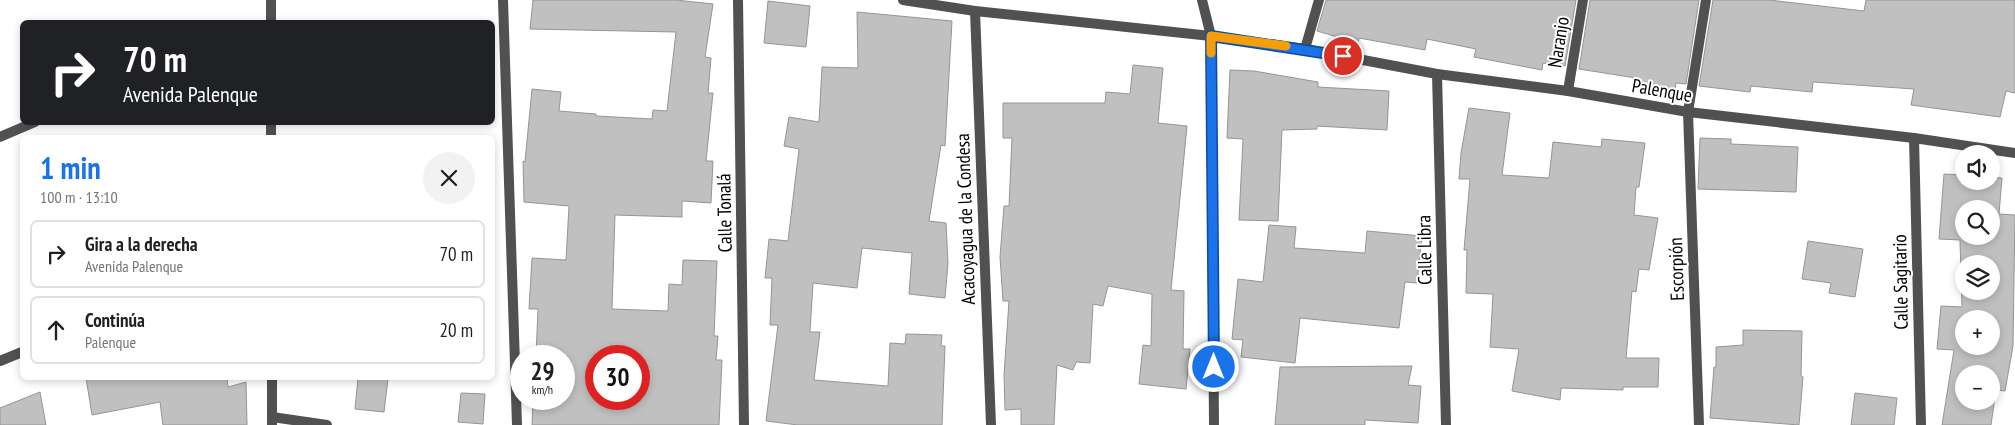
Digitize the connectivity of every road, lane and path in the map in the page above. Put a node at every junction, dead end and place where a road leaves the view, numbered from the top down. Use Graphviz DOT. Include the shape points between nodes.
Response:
graph roads {
  1 [pos="271,0"];
  2 [pos="503,0"];
  3 [pos="738,0"];
  4 [pos="903,0"];
  5 [pos="1202,0"];
  6 [pos="1318,0"];
  7 [pos="1583,0"];
  8 [pos="1706,0"];
  9 [pos="975,11"];
  10 [pos="271,20"];
  11 [pos="1211,36"];
  12 [pos="1306,49"];
  13 [pos="1437,74"];
  14 [pos="1568,90"];
  15 [pos="1688,112"];
  16 [pos="28,125"];
  17 [pos="0,136"];
  18 [pos="1914,138"];
  19 [pos="2015,152"];
  20 [pos="20,353"];
  21 [pos="0,362"];
  22 [pos="272,380"];
  23 [pos="272,421"];
  24 [pos="326,425"];
  25 [pos="517,425"];
  26 [pos="744,425"];
  27 [pos="991,425"];
  28 [pos="1214,425"];
  29 [pos="1446,425"];
  30 [pos="1699,425"];
  31 [pos="1921,425"];
  1 -- 10 [label="street"];
  2 -- 25 [label="street"];
  3 -- 26 [label="street, Calle Tonalá"];
  4 -- 9 [label="street, Palenque"];
  5 -- 11 [label="street"];
  6 -- 12 [label="street"];
  7 -- 14 [label="street, Naranjo"];
  8 -- 15 [label="street, Escorpión"];
  9 -- 11 [label="street, Palenque"];
  9 -- 27 [label="street, Acacoyagua de la Condesa"];
  11 -- 12 [label="street, Palenque"];
  11 -- 28 [label="street"];
  12 -- 13 [label="street, Palenque"];
  13 -- 14 [label="street, Palenque"];
  13 -- 29 [label="street, Calle Libra"];
  14 -- 15 [label="street, Palenque"];
  15 -- 18 [label="street, Palenque"];
  15 -- 30 [label="street, Escorpión"];
  16 -- 17 [label="street"];
  18 -- 19 [label="street, Palenque"];
  18 -- 31 [label="street, Calle Sagitario"];
  20 -- 21 [label="street"];
  22 -- 23 [label="street"];
  23 -- 24 [label="street"];
}
